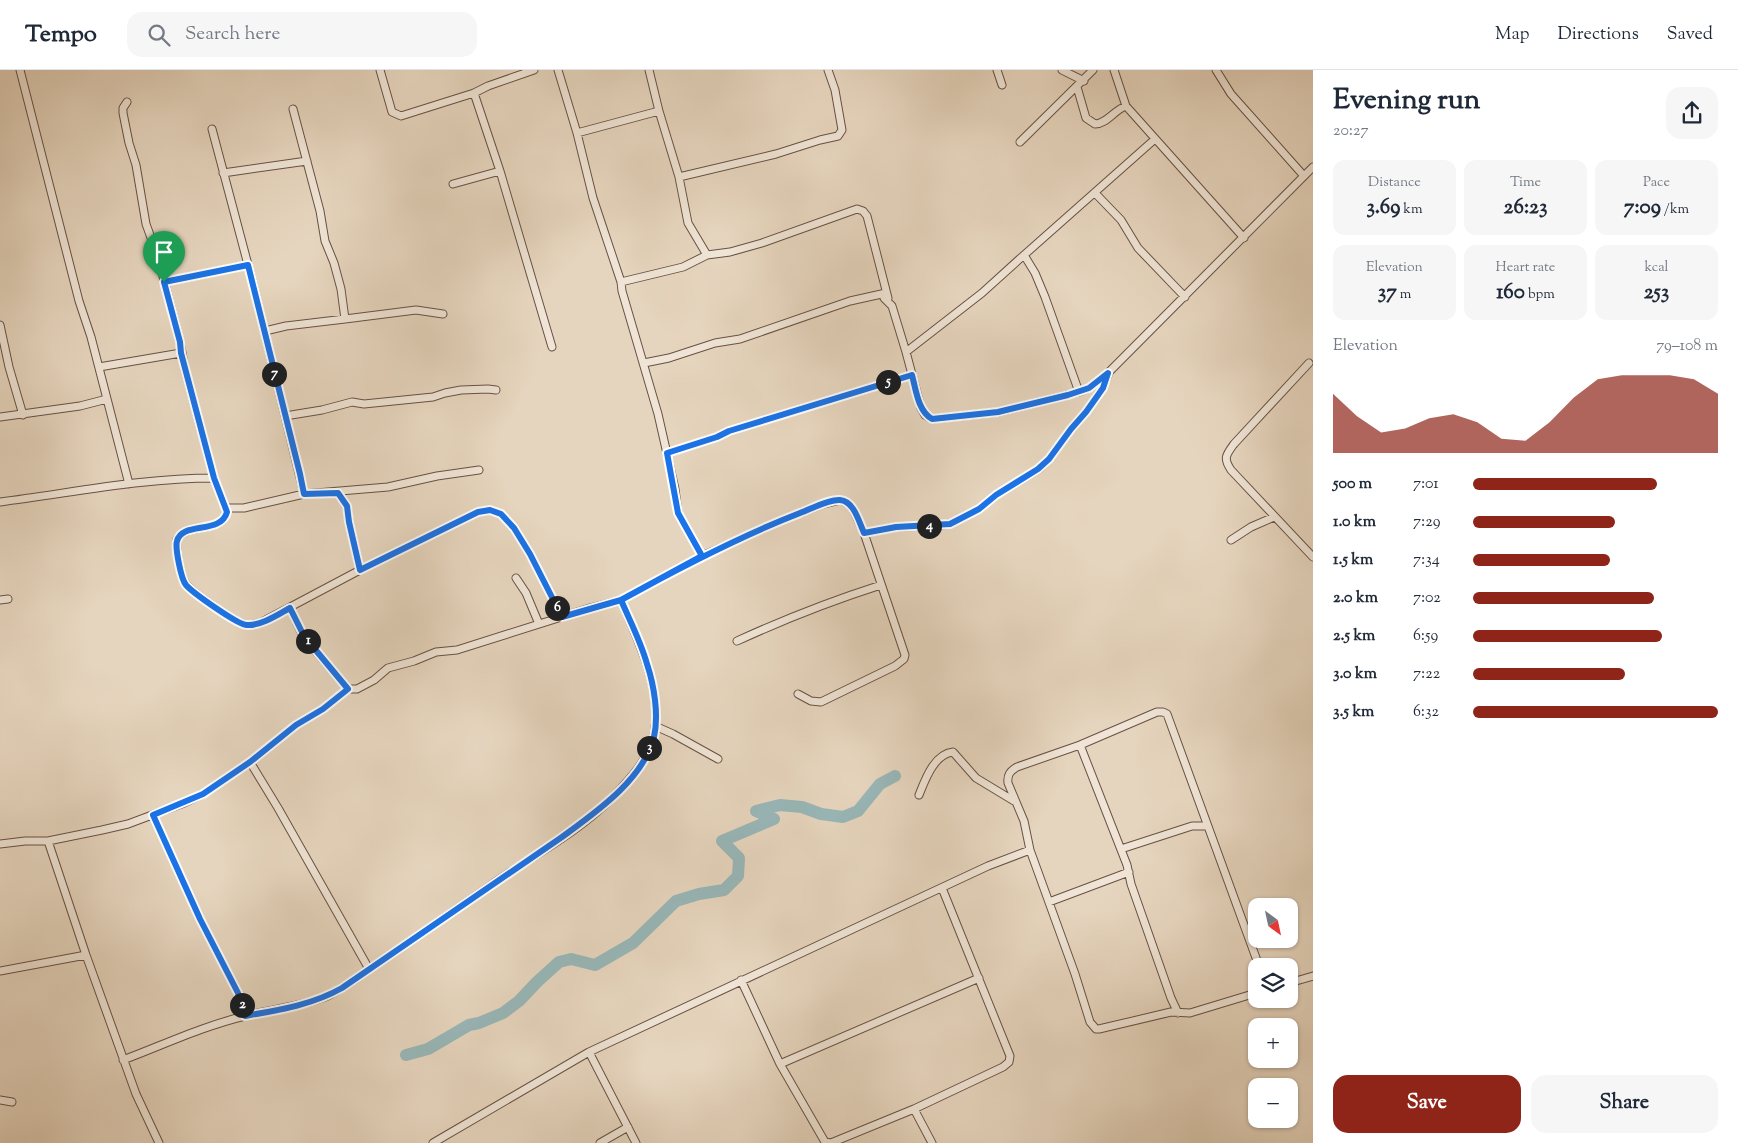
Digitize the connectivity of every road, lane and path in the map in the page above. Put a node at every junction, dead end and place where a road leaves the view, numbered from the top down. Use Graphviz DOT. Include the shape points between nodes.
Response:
graph roads {
  1 [pos="20,70"];
  2 [pos="380,70"];
  3 [pos="534,70"];
  4 [pos="558,70"];
  5 [pos="649,70"];
  6 [pos="828,70"];
  7 [pos="997,70"];
  8 [pos="1062,70"];
  9 [pos="1093,70"];
  10 [pos="1114,70"];
  11 [pos="1216,70"];
  12 [pos="1084,81"];
  13 [pos="1002,85"];
  14 [pos="1077,87"];
  15 [pos="474,93"];
  16 [pos="128,102"];
  17 [pos="1126,106"];
  18 [pos="293,109"];
  19 [pos="659,111"];
  20 [pos="212,129"];
  21 [pos="577,132"];
  22 [pos="1155,139"];
  23 [pos="1020,142"];
  24 [pos="307,161"];
  25 [pos="1313,167"];
  26 [pos="500,171"];
  27 [pos="223,173"];
  28 [pos="1304,176"];
  29 [pos="679,178"];
  30 [pos="453,184"];
  31 [pos="1095,193"];
  32 [pos="1244,238"];
  33 [pos="707,255"];
  34 [pos="1024,255"];
  35 [pos="248,265"];
  36 [pos="164,282"];
  37 [pos="621,282"];
  38 [pos="1184,297"];
  39 [pos="889,302"];
  40 [pos="443,314"];
  41 [pos="345,320"];
  42 [pos="0,325"];
  43 [pos="265,331"];
  44 [pos="552,347"];
  45 [pos="906,352"];
  46 [pos="181,353"];
  47 [pos="1312,362"];
  48 [pos="644,363"];
  49 [pos="99,367"];
  50 [pos="1108,373"];
  51 [pos="912,375"];
  52 [pos="496,390"];
  53 [pos="1079,392"];
  54 [pos="107,399"];
  55 [pos="23,415"];
  56 [pos="285,416"];
  57 [pos="0,417"];
  58 [pos="667,453"];
  59 [pos="479,470"];
  60 [pos="214,478"];
  61 [pos="129,484"];
  62 [pos="338,493"];
  63 [pos="304,494"];
  64 [pos="0,502"];
  65 [pos="226,508"];
  66 [pos="1274,517"];
  67 [pos="864,533"];
  68 [pos="1231,540"];
  69 [pos="702,556"];
  70 [pos="1313,557"];
  71 [pos="360,570"];
  72 [pos="516,578"];
  73 [pos="881,585"];
  74 [pos="8,599"];
  75 [pos="0,600"];
  76 [pos="621,600"];
  77 [pos="290,608"];
  78 [pos="562,617"];
  79 [pos="539,624"];
  80 [pos="736,641"];
  81 [pos="348,689"];
  82 [pos="798,694"];
  83 [pos="655,726"];
  84 [pos="1080,746"];
  85 [pos="718,759"];
  86 [pos="250,762"];
  87 [pos="920,795"];
  88 [pos="1014,801"];
  89 [pos="153,815"];
  90 [pos="1207,826"];
  91 [pos="48,841"];
  92 [pos="0,844"];
  93 [pos="1121,849"];
  94 [pos="1030,850"];
  95 [pos="1129,872"];
  96 [pos="942,888"];
  97 [pos="1049,902"];
  98 [pos="86,955"];
  99 [pos="1256,958"];
  100 [pos="369,969"];
  101 [pos="0,971"];
  102 [pos="1313,976"];
  103 [pos="979,978"];
  104 [pos="741,980"];
  105 [pos="1298,980"];
  106 [pos="1248,995"];
  107 [pos="1178,1012"];
  108 [pos="245,1016"];
  109 [pos="589,1052"];
  110 [pos="123,1060"];
  111 [pos="780,1064"];
  112 [pos="0,1100"];
  113 [pos="12,1102"];
  114 [pos="914,1109"];
  115 [pos="628,1127"];
  116 [pos="159,1143"];
  117 [pos="433,1143"];
  118 [pos="600,1143"];
  119 [pos="636,1143"];
  120 [pos="932,1143"];
  1 -- 49 [label="street"];
  2 -- 15 [label="street" via="392,112 401,116"];
  3 -- 15 [label="street"];
  4 -- 21 [label="street"];
  5 -- 19 [label="street"];
  6 -- 29 [label="street" via="842,130 838,136"];
  7 -- 13 [label="street"];
  8 -- 12 [label="street"];
  9 -- 12 [label="street"];
  10 -- 17 [label="street"];
  11 -- 28 [label="street" via="1231,94"];
  12 -- 14 [label="street"];
  14 -- 17 [label="street" via="1086,118 1095,124 1102,124"];
  14 -- 23 [label="street"];
  15 -- 26 [label="street"];
  16 -- 36 [label="street" via="123,114 128,143 136,165 146,224"];
  17 -- 22 [label="street"];
  18 -- 24 [label="street"];
  19 -- 21 [label="street"];
  19 -- 29 [label="street"];
  20 -- 27 [label="street"];
  21 -- 37 [label="street" via="593,198"];
  22 -- 31 [label="street"];
  22 -- 32 [label="street"];
  24 -- 27 [label="street"];
  24 -- 41 [label="street" via="341,289"];
  25 -- 28 [label="street"];
  26 -- 30 [label="street"];
  26 -- 44 [label="street"];
  27 -- 35 [label="street"];
  28 -- 32 [label="street"];
  29 -- 33 [label="street" via="688,223"];
  31 -- 34 [label="street"];
  31 -- 38 [label="street" via="1121,220 1138,248"];
  32 -- 38 [label="street"];
  33 -- 37 [label="street" via="683,267"];
  33 -- 39 [label="street" via="762,243 857,209 867,216"];
  34 -- 45 [label="street"];
  34 -- 53 [label="street" via="1035,273"];
  35 -- 36 [label="street"];
  35 -- 43 [label="street"];
  36 -- 46 [label="street"];
  37 -- 48 [label="street"];
  38 -- 50 [label="street"];
  39 -- 45 [label="street"];
  39 -- 48 [label="street" via="884,298 886,293 850,300 740,339"];
  40 -- 41 [label="street" via="416,310"];
  41 -- 43 [label="street"];
  42 -- 55 [label="street"];
  43 -- 56 [label="street"];
  45 -- 51 [label="street"];
  46 -- 49 [label="street"];
  46 -- 60 [label="street"];
  47 -- 66 [label="street" via="1234,444 1226,459 1231,470"];
  48 -- 58 [label="street"];
  49 -- 54 [label="street"];
  50 -- 53 [label="street"];
  50 -- 67 [label="street" via="1103,388 1049,459 979,509 950,524 896,527"];
  51 -- 53 [label="street" via="925,415 932,419 998,412"];
  51 -- 58 [label="street"];
  52 -- 56 [label="street" via="461,390 364,404 352,402"];
  54 -- 55 [label="street"];
  54 -- 61 [label="street"];
  55 -- 57 [label="street"];
  56 -- 63 [label="street"];
  58 -- 69 [label="street" via="678,513"];
  59 -- 62 [label="street"];
  60 -- 61 [label="street"];
  60 -- 65 [label="street"];
  61 -- 64 [label="street"];
  62 -- 63 [label="street"];
  62 -- 71 [label="street" via="347,506"];
  63 -- 65 [label="street" via="244,508"];
  65 -- 77 [label="street" via="223,520 217,524 190,530 177,539 180,573 186,585 238,622 248,625 260,623"];
  66 -- 68 [label="street"];
  66 -- 70 [label="street"];
  67 -- 69 [label="street" via="853,509 840,500 782,520"];
  67 -- 73 [label="street"];
  69 -- 76 [label="street"];
  71 -- 77 [label="street"];
  71 -- 78 [label="street" via="478,512 490,510 501,514 514,528"];
  72 -- 79 [label="street"];
  73 -- 80 [label="street" via="794,615"];
  73 -- 82 [label="street" via="904,659 821,702"];
  74 -- 75 [label="street"];
  76 -- 78 [label="street"];
  76 -- 83 [label="street" via="647,663"];
  77 -- 81 [label="street" via="304,636"];
  78 -- 79 [label="street"];
  79 -- 81 [label="street" via="388,668 374,680"];
  81 -- 86 [label="street"];
  83 -- 85 [label="street"];
  83 -- 100 [label="street" via="651,744 639,768 595,813"];
  84 -- 88 [label="street" via="1013,769 1007,778"];
  84 -- 90 [label="street" via="1157,712 1164,712"];
  84 -- 93 [label="street"];
  86 -- 89 [label="street" via="203,794"];
  86 -- 100 [label="street"];
  87 -- 88 [label="street" via="934,764 946,753 953,752 976,778"];
  88 -- 94 [label="street" via="1024,821"];
  89 -- 91 [label="street" via="128,824"];
  89 -- 108 [label="street" via="238,993"];
  90 -- 93 [label="street" via="1192,826"];
  90 -- 99 [label="street"];
  91 -- 92 [label="street"];
  91 -- 98 [label="street"];
  93 -- 95 [label="street"];
  94 -- 96 [label="street"];
  94 -- 97 [label="street"];
  95 -- 97 [label="street"];
  95 -- 107 [label="street"];
  96 -- 103 [label="street"];
  96 -- 104 [label="street"];
  97 -- 107 [label="street" via="1093,1026 1099,1029"];
  98 -- 101 [label="street"];
  98 -- 110 [label="street"];
  100 -- 108 [label="street" via="327,997"];
  102 -- 105 [label="street"];
  103 -- 111 [label="street"];
  103 -- 114 [label="street" via="1008,1050 1009,1062"];
  104 -- 109 [label="street"];
  104 -- 111 [label="street"];
  106 -- 107 [label="street" via="1190,1013"];
  108 -- 110 [label="street" via="207,1027"];
  109 -- 115 [label="street"];
  109 -- 117 [label="street"];
  110 -- 116 [label="street"];
  111 -- 114 [label="street" via="827,1143"];
  112 -- 113 [label="street"];
  114 -- 120 [label="street"];
  115 -- 118 [label="street"];
  115 -- 119 [label="street"];
}
